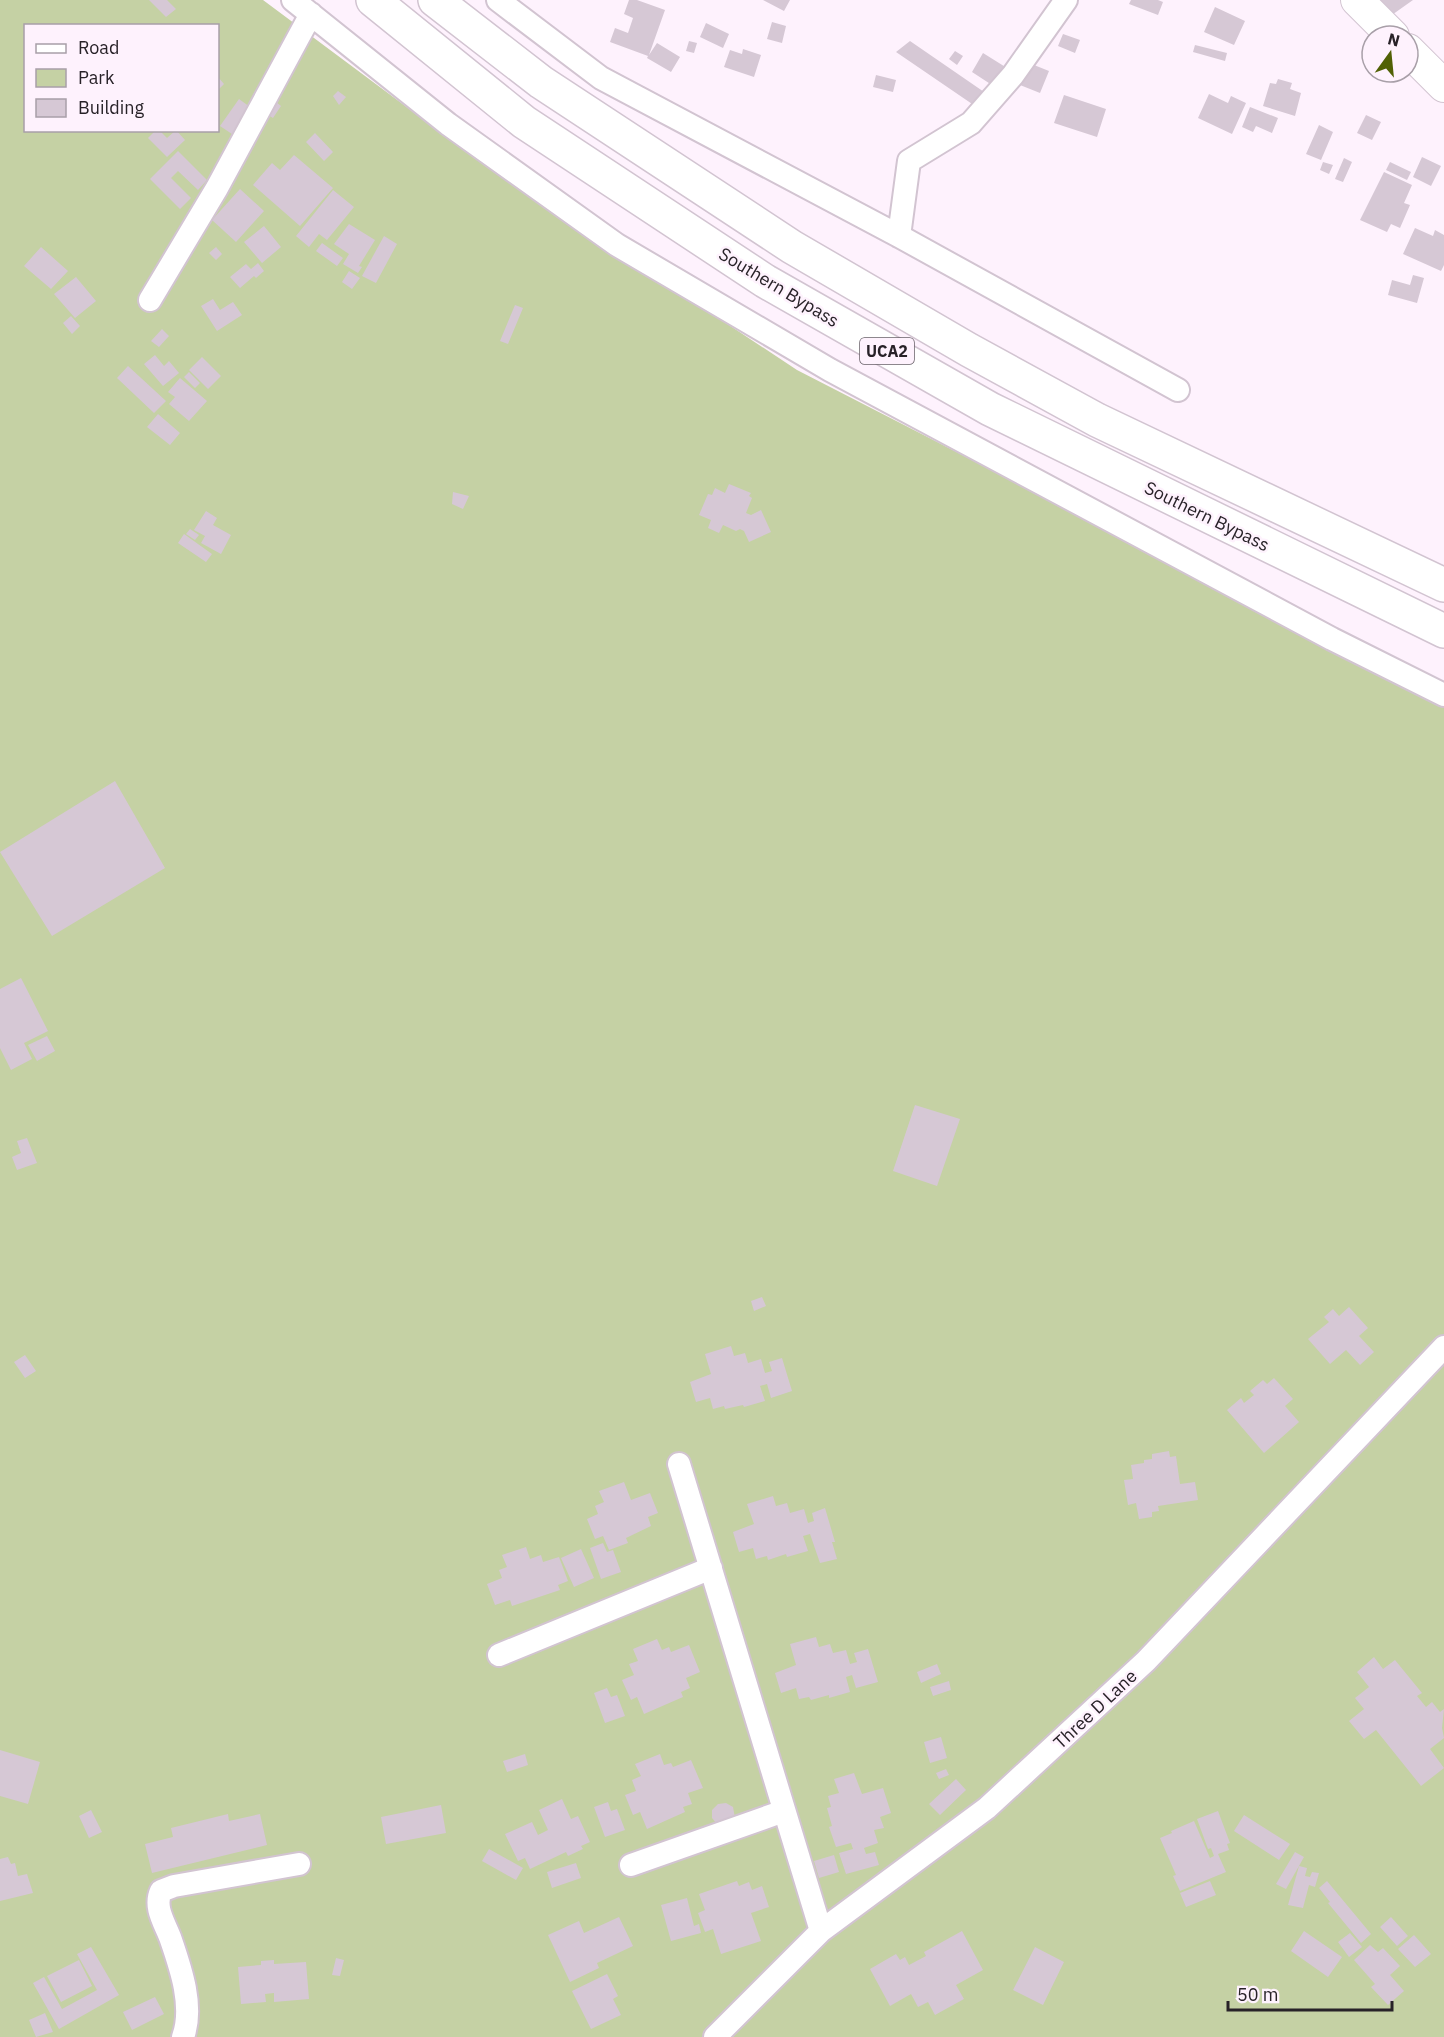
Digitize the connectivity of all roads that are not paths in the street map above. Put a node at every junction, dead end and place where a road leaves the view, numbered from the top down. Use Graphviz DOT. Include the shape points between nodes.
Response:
graph roads {
  1 [pos="292,0"];
  2 [pos="373,0"];
  3 [pos="435,0"];
  4 [pos="498,0"];
  5 [pos="1066,0"];
  6 [pos="1357,0"];
  7 [pos="311,14"];
  8 [pos="1381,24"];
  9 [pos="1420,62"];
  10 [pos="1444,86"];
  11 [pos="899,236"];
  12 [pos="150,300"];
  13 [pos="1178,390"];
  14 [pos="1444,585"];
  15 [pos="1444,631"];
  16 [pos="1444,695"];
  17 [pos="1444,1347"];
  18 [pos="679,1464"];
  19 [pos="711,1568"];
  20 [pos="499,1655"];
  21 [pos="784,1810"];
  22 [pos="299,1864"];
  23 [pos="631,1865"];
  24 [pos="821,1931"];
  25 [pos="183,2037"];
  26 [pos="715,2037"];
  1 -- 7 [label="street"];
  2 -- 15 [label="highway, Southern Bypass / UCA2" via="524,122 765,281 990,409"];
  3 -- 14 [label="highway, UCA2" via="541,82 723,203 969,350 1097,420"];
  4 -- 11 [label="street" via="601,78"];
  5 -- 11 [label="street" via="1012,75 971,123 909,161"];
  6 -- 8 [label="main road"];
  7 -- 12 [label="street" via="217,188"];
  7 -- 16 [label="street" via="448,124 617,245 830,370"];
  9 -- 10 [label="main road"];
  11 -- 13 [label="street"];
  17 -- 24 [label="street, Three D Lane" via="1146,1661 987,1808"];
  18 -- 19 [label="street"];
  19 -- 20 [label="street"];
  19 -- 21 [label="street"];
  21 -- 23 [label="street"];
  21 -- 24 [label="street"];
  22 -- 25 [label="street" via="174,1886 161,1892 160,1912 183,1981 188,2014"];
  24 -- 26 [label="street, Three D Lane"];
}
